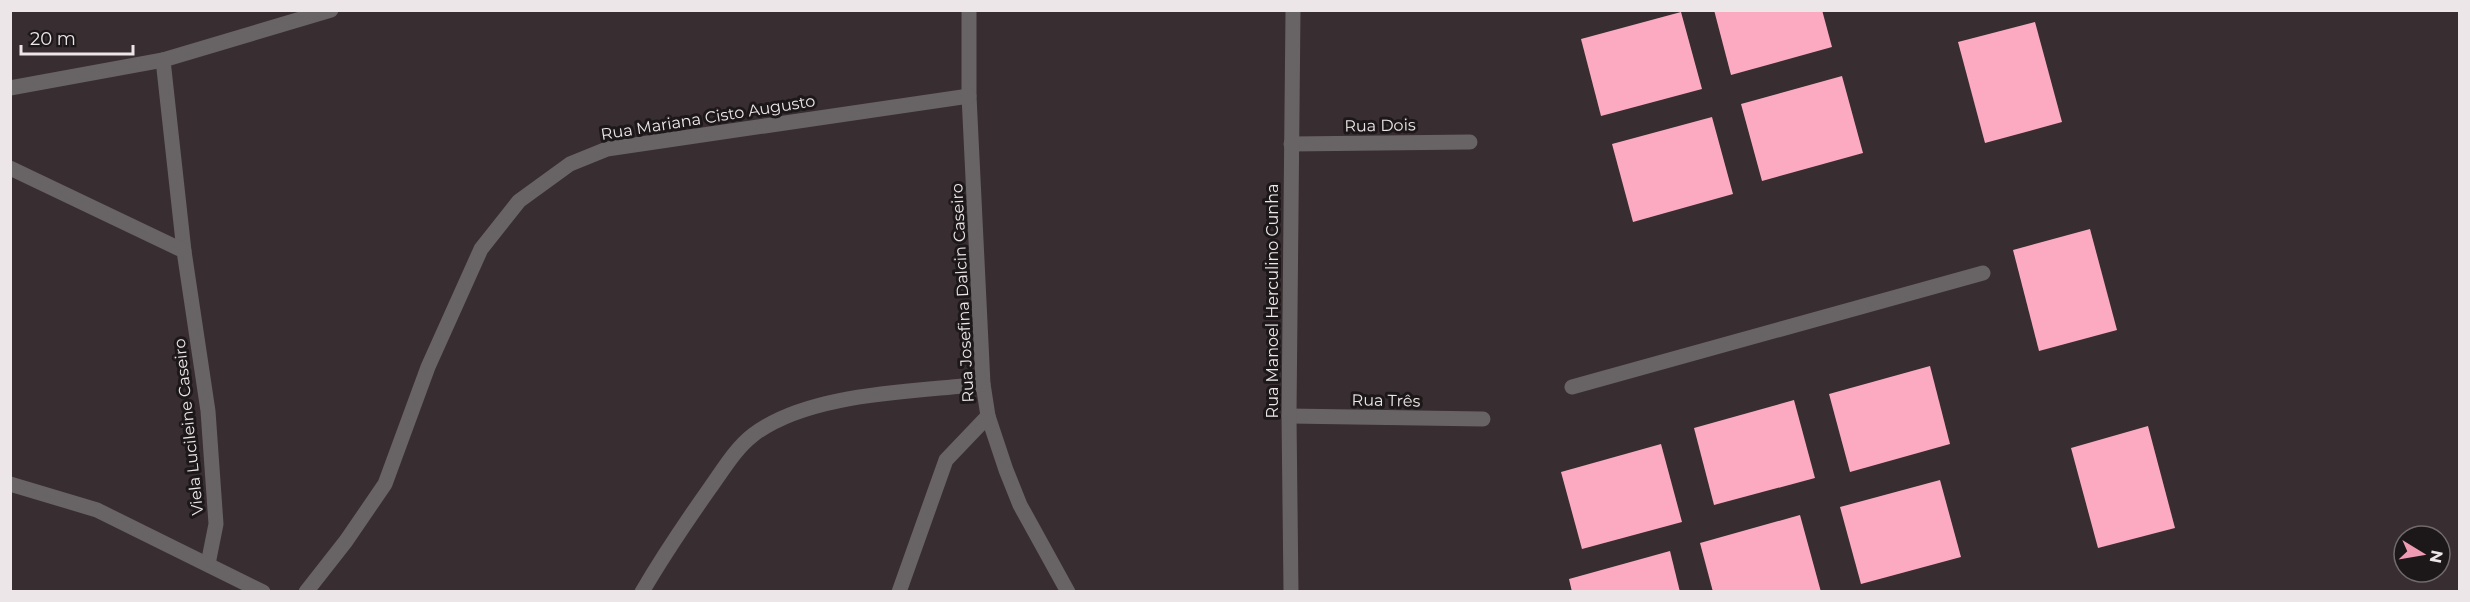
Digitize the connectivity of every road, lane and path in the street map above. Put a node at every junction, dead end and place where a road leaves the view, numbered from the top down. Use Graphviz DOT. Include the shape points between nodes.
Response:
graph roads {
  1 [pos="331,10"];
  2 [pos="969,10"];
  3 [pos="1293,10"];
  4 [pos="164,60"];
  5 [pos="10,88"];
  6 [pos="969,96"];
  7 [pos="1470,142"];
  8 [pos="1291,144"];
  9 [pos="10,168"];
  10 [pos="184,251"];
  11 [pos="1983,273"];
  12 [pos="983,384"];
  13 [pos="1572,387"];
  14 [pos="988,416"];
  15 [pos="1289,416"];
  16 [pos="1482,419"];
  17 [pos="10,484"];
  18 [pos="208,564"];
  19 [pos="263,591"];
  20 [pos="306,591"];
  21 [pos="642,591"];
  22 [pos="899,591"];
  23 [pos="1068,591"];
  24 [pos="1291,591"];
  1 -- 4 [label="street"];
  2 -- 6 [label="street, Rua Josefina Dalcin Caseiro"];
  3 -- 8 [label="street, Rua Manoel Herculino Cunha"];
  4 -- 5 [label="street"];
  4 -- 10 [label="street, Viela Lucileine Caseiro"];
  6 -- 12 [label="street, Rua Josefina Dalcin Caseiro"];
  6 -- 20 [label="street, Rua Mariana Cisto Augusto" via="607,149 570,164 519,201 481,249 428,368 385,484"];
  7 -- 8 [label="street, Rua Dois"];
  8 -- 15 [label="street, Rua Manoel Herculino Cunha"];
  9 -- 10 [label="street"];
  10 -- 18 [label="street, Viela Lucileine Caseiro" via="209,434 216,524"];
  11 -- 13 [label="street"];
  12 -- 14 [label="street, Rua Josefina Dalcin Caseiro"];
  12 -- 21 [label="street" via="825,402 754,434 734,453"];
  14 -- 22 [label="street" via="946,460"];
  14 -- 23 [label="street, Rua Josefina Dalcin Caseiro" via="1020,505"];
  15 -- 16 [label="street, Rua Três"];
  15 -- 24 [label="street, Rua Manoel Herculino Cunha"];
  17 -- 18 [label="street" via="97,510"];
  18 -- 19 [label="street"];
}
